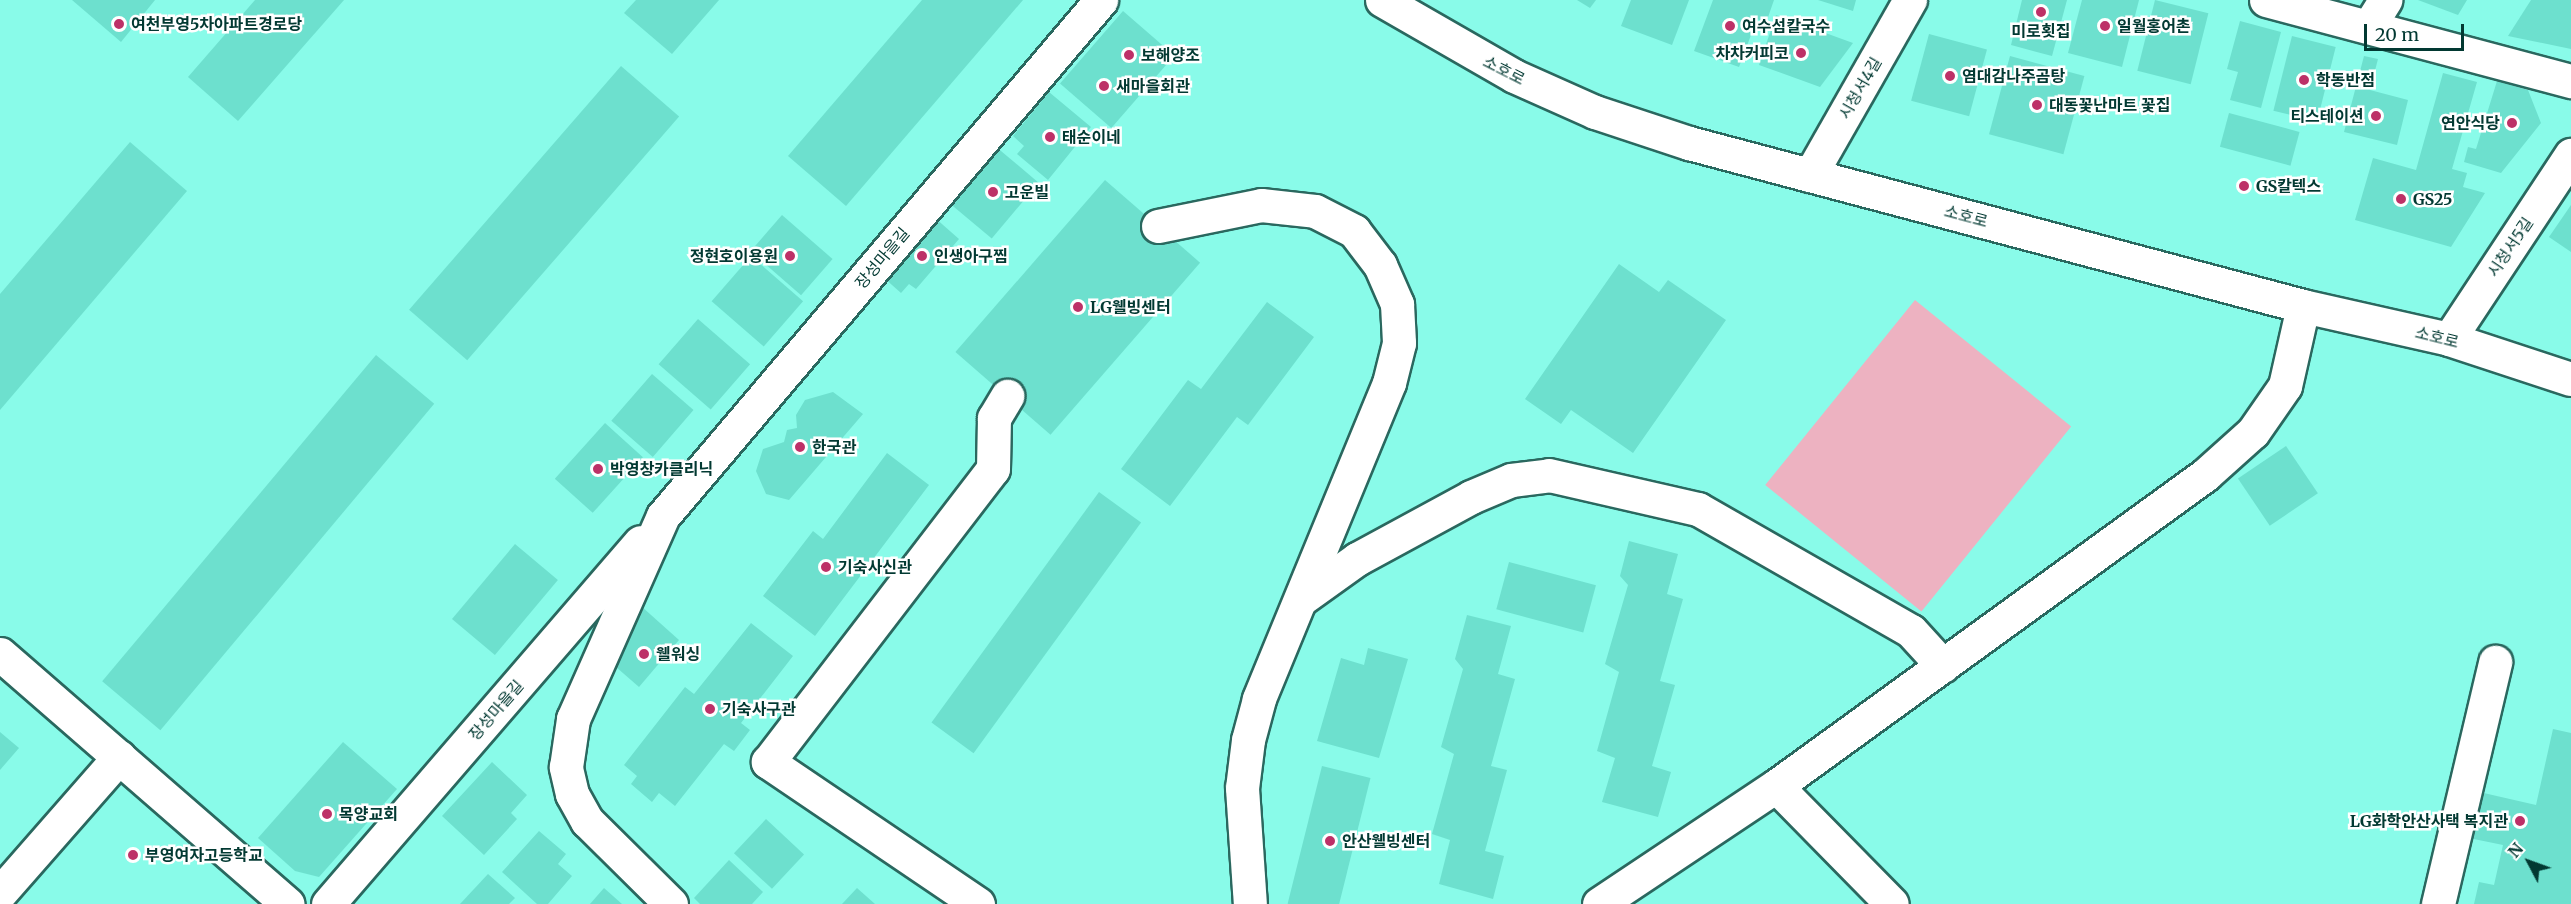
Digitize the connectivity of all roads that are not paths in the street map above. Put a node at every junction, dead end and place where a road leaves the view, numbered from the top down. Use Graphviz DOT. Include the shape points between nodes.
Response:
graph roads {
  1 [pos="1101,0"];
  2 [pos="1382,0"];
  3 [pos="1910,0"];
  4 [pos="2266,0"];
  5 [pos="2377,13"];
  6 [pos="2571,81"];
  7 [pos="2571,154"];
  8 [pos="1810,175"];
  9 [pos="1158,226"];
  10 [pos="2303,306"];
  11 [pos="2449,339"];
  12 [pos="2571,379"];
  13 [pos="1007,396"];
  14 [pos="663,516"];
  15 [pos="1300,599"];
  16 [pos="0,654"];
  17 [pos="2495,662"];
  18 [pos="1943,666"];
  19 [pos="118,757"];
  20 [pos="1776,786"];
  21 [pos="0,892"];
  22 [pos="288,904"];
  23 [pos="328,904"];
  24 [pos="671,904"];
  25 [pos="978,904"];
  26 [pos="1250,904"];
  27 [pos="1599,904"];
  28 [pos="1892,904"];
  29 [pos="2438,904"];
  1 -- 14 [label="street, 장성마을길"];
  2 -- 8 [label="street, 소호로" via="1514,76 1595,112"];
  3 -- 8 [label="street, 시청서4길"];
  4 -- 5 [label="street"];
  5 -- 6 [label="street"];
  7 -- 11 [label="street, 시청서5길"];
  8 -- 10 [label="street, 소호로"];
  9 -- 15 [label="street" via="1261,205 1300,207 1354,231 1391,284 1399,324 1395,363"];
  10 -- 11 [label="street, 소호로"];
  10 -- 18 [label="street" via="2285,386 2253,432 2205,476"];
  11 -- 12 [label="street, 소호로"];
  13 -- 25 [label="street" via="994,418 993,469 768,762"];
  14 -- 23 [label="street, 장성마을길"];
  14 -- 24 [label="street, 장성마을길" via="573,719 566,767 572,794 587,820"];
  15 -- 18 [label="street" via="1357,559 1471,497 1511,480 1549,475 1698,509 1911,631"];
  15 -- 26 [label="street" via="1248,740 1242,788"];
  16 -- 19 [label="street"];
  17 -- 29 [label="street"];
  18 -- 20 [label="street"];
  19 -- 21 [label="street"];
  19 -- 22 [label="street"];
  20 -- 27 [label="street"];
  20 -- 28 [label="street"];
}
